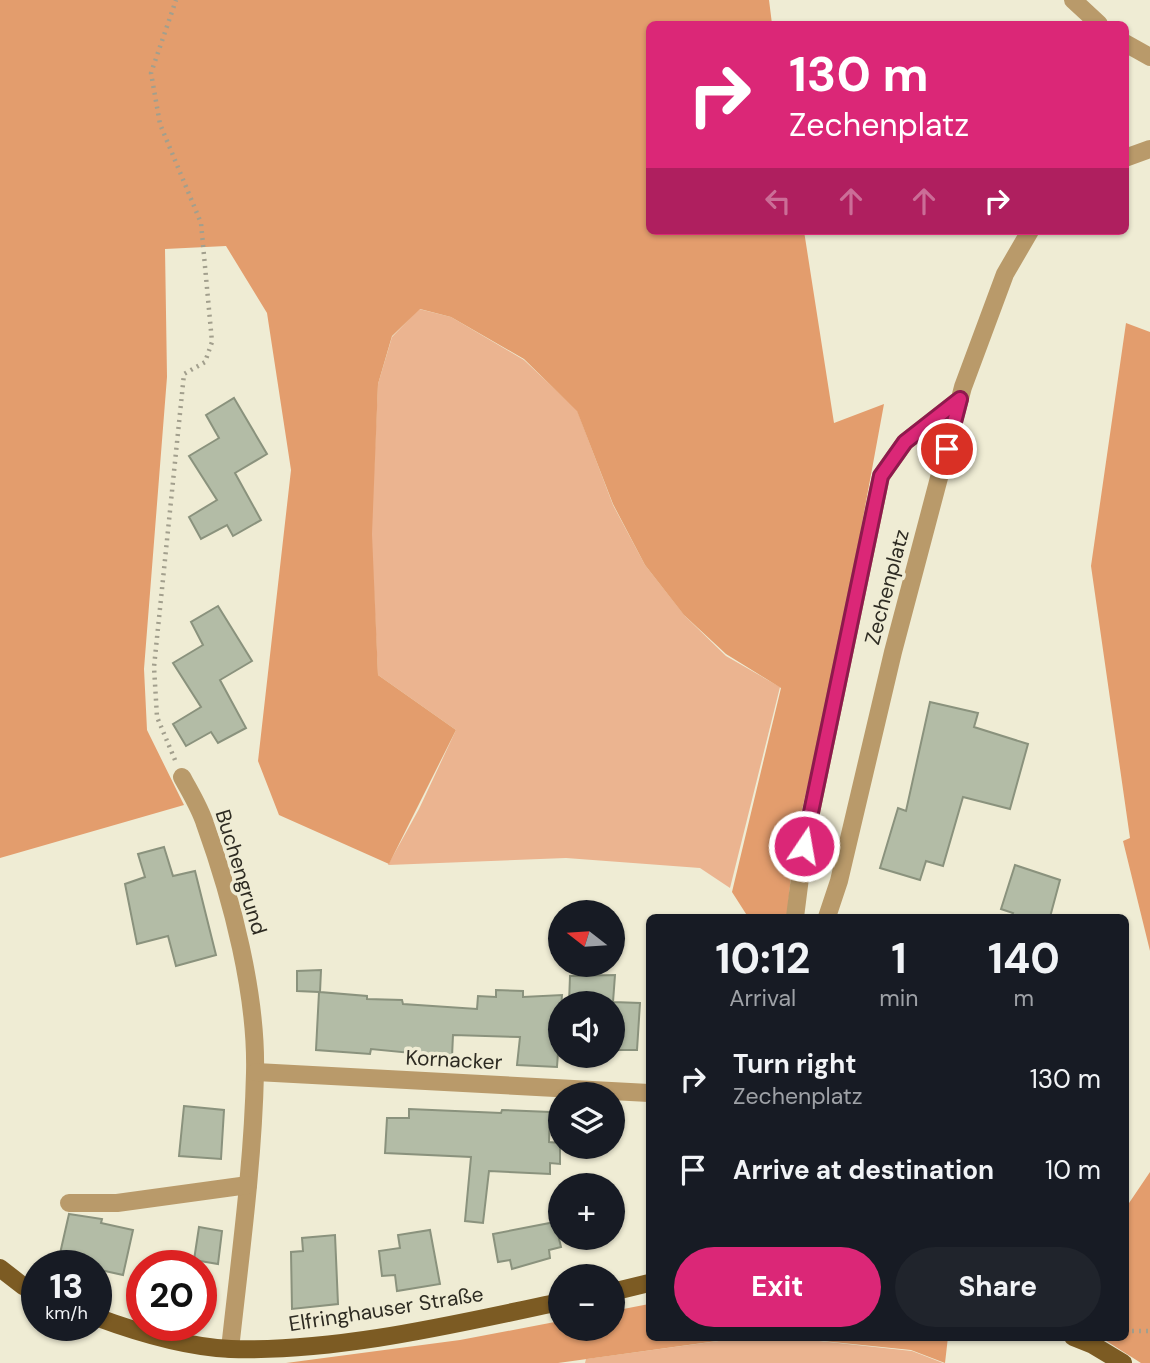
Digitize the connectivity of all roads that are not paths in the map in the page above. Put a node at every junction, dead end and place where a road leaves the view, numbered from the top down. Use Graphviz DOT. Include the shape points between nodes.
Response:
graph roads {
  1 [pos="1073,0"];
  2 [pos="1096,21"];
  3 [pos="1129,45"];
  4 [pos="1150,57"];
  5 [pos="1150,149"];
  6 [pos="1129,157"];
  7 [pos="1028,235"];
  8 [pos="962,393"];
  9 [pos="182,777"];
  10 [pos="795,914"];
  11 [pos="828,914"];
  12 [pos="256,1072"];
  13 [pos="646,1093"];
  14 [pos="247,1185"];
  15 [pos="69,1203"];
  16 [pos="0,1268"];
  17 [pos="21,1282"];
  18 [pos="646,1284"];
  19 [pos="625,1289"];
  20 [pos="548,1305"];
  21 [pos="112,1322"];
  22 [pos="1083,1341"];
  23 [pos="230,1349"];
  24 [pos="1123,1363"];
  1 -- 2 [label="street"];
  3 -- 4 [label="street"];
  5 -- 6 [label="street"];
  7 -- 8 [label="street, Zechenplatz" via="1005,274"];
  8 -- 10 [label="street" via="905,442 881,476 804,846"];
  8 -- 11 [label="street, Zechenplatz"];
  9 -- 12 [label="street, Buchengrund" via="205,822 247,973"];
  12 -- 13 [label="street, Kornacker"];
  12 -- 14 [label="street, Buchengrund"];
  14 -- 15 [label="street" via="117,1203"];
  14 -- 23 [label="street, Buchengrund"];
  16 -- 17 [label="main road"];
  18 -- 19 [label="main road"];
  20 -- 23 [label="main road, Elfringhauser Straße" via="304,1348"];
  21 -- 23 [label="main road, Elfringhauser Straße" via="176,1342"];
  22 -- 24 [label="main road"];
}
